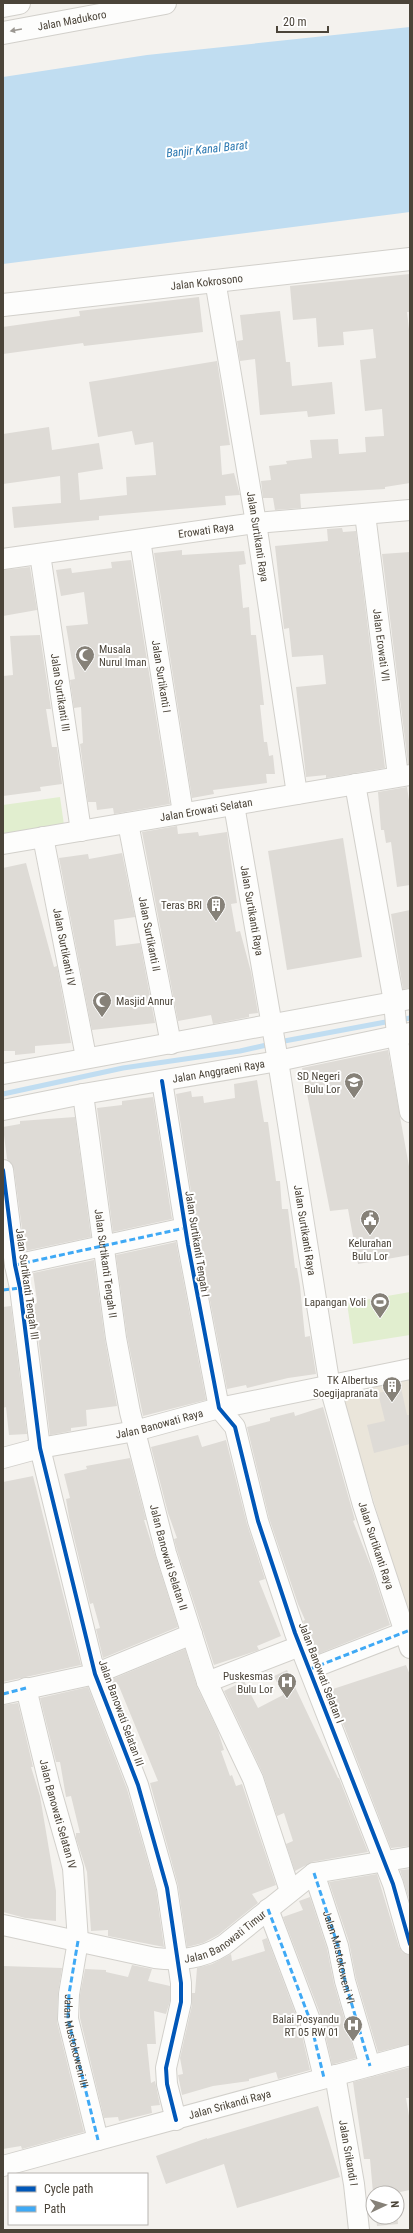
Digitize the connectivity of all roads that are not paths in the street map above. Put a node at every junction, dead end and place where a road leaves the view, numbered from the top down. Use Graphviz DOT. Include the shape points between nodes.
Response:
graph roads {
  1 [pos="19,3"];
  2 [pos="165,3"];
  3 [pos="3,6"];
  4 [pos="3,33"];
  5 [pos="410,259"];
  6 [pos="215,280"];
  7 [pos="3,305"];
  8 [pos="410,510"];
  9 [pos="365,514"];
  10 [pos="256,523"];
  11 [pos="140,540"];
  12 [pos="40,554"];
  13 [pos="3,559"];
  14 [pos="404,775"];
  15 [pos="355,784"];
  16 [pos="297,794"];
  17 [pos="234,804"];
  18 [pos="183,813"];
  19 [pos="128,823"];
  20 [pos="81,831"];
  21 [pos="43,838"];
  22 [pos="3,844"];
  23 [pos="400,1003"];
  24 [pos="272,1026"];
  25 [pos="401,1032"];
  26 [pos="171,1044"];
  27 [pos="86,1057"];
  28 [pos="278,1058"];
  29 [pos="3,1074"];
  30 [pos="162,1081"];
  31 [pos="83,1094"];
  32 [pos="3,1110"];
  33 [pos="410,1112"];
  34 [pos="3,1170"];
  35 [pos="185,1228"];
  36 [pos="103,1245"];
  37 [pos="15,1265"];
  38 [pos="12,1289"];
  39 [pos="410,1369"];
  40 [pos="330,1387"];
  41 [pos="219,1408"];
  42 [pos="135,1431"];
  43 [pos="40,1448"];
  44 [pos="3,1458"];
  45 [pos="192,1634"];
  46 [pos="408,1637"];
  47 [pos="300,1646"];
  48 [pos="310,1670"];
  49 [pos="95,1674"];
  50 [pos="207,1682"];
  51 [pos="26,1688"];
  52 [pos="3,1693"];
  53 [pos="410,1857"];
  54 [pos="385,1862"];
  55 [pos="314,1873"];
  56 [pos="290,1890"];
  57 [pos="268,1909"];
  58 [pos="3,1925"];
  59 [pos="78,1941"];
  60 [pos="410,1944"];
  61 [pos="177,1960"];
  62 [pos="410,2055"];
  63 [pos="370,2066"];
  64 [pos="330,2077"];
  65 [pos="176,2120"];
  66 [pos="98,2140"];
  67 [pos="3,2166"];
  68 [pos="359,2230"];
  1 -- 3 [label="street"];
  2 -- 4 [label="street, Jalan Madukoro, one-way"];
  5 -- 6 [label="street, Jalan Kokrosono"];
  6 -- 7 [label="street, Jalan Kokrosono"];
  6 -- 10 [label="street, Jalan Surtikanti Raya"];
  8 -- 9 [label="street, Erowati Raya"];
  9 -- 10 [label="street, Erowati Raya"];
  9 -- 14 [label="street, Jalan Erowati VII"];
  10 -- 11 [label="street, Erowati Raya"];
  10 -- 16 [label="street, Jalan Surtikanti Raya"];
  11 -- 12 [label="street, Erowati Raya"];
  11 -- 18 [label="street, Jalan Surtikanti I"];
  12 -- 13 [label="street, Erowati Raya"];
  12 -- 20 [label="street, Jalan Surtikanti III"];
  14 -- 15 [label="street, Jalan Erowati Selatan"];
  15 -- 16 [label="street, Jalan Erowati Selatan"];
  15 -- 23 [label="street"];
  16 -- 17 [label="street, Jalan Erowati Selatan"];
  17 -- 18 [label="street, Jalan Erowati Selatan"];
  17 -- 24 [label="street, Jalan Surtikanti Raya"];
  18 -- 19 [label="street, Jalan Erowati Selatan"];
  19 -- 20 [label="street, Jalan Erowati Selatan"];
  19 -- 26 [label="street, Jalan Surtikanti II"];
  20 -- 21 [label="street, Jalan Erowati Selatan"];
  21 -- 22 [label="street, Jalan Erowati Selatan"];
  21 -- 27 [label="street, Jalan Surtikanti IV"];
  23 -- 24 [label="street"];
  23 -- 25 [label="street"];
  24 -- 26 [label="street"];
  24 -- 28 [label="street, Jalan Surtikanti Raya"];
  25 -- 28 [label="street, Jalan Anggraeni Raya"];
  25 -- 33 [label="street"];
  26 -- 27 [label="street"];
  27 -- 29 [label="street"];
  28 -- 30 [label="street, Jalan Anggraeni Raya"];
  28 -- 40 [label="street, Jalan Surtikanti Raya"];
  30 -- 31 [label="street, Jalan Anggraeni Raya"];
  30 -- 35 [label="street, Jalan Surtikanti Tengah I"];
  31 -- 32 [label="street, Jalan Anggraeni Raya"];
  31 -- 36 [label="street, Jalan Surtikanti Tengah II"];
  34 -- 37 [label="street, Jalan Surtikanti Tengah III"];
  35 -- 36 [label="street"];
  35 -- 41 [label="street, Jalan Surtikanti Tengah I"];
  36 -- 37 [label="street"];
  36 -- 42 [label="street, Jalan Surtikanti Tengah II" via="116,1338"];
  37 -- 38 [label="street, Jalan Surtikanti Tengah III"];
  38 -- 43 [label="street, Jalan Surtikanti Tengah III"];
  39 -- 40 [label="street, Jalan Banowati Raya"];
  40 -- 41 [label="street, Jalan Banowati Raya"];
  40 -- 46 [label="street, Jalan Surtikanti Raya" via="363,1505"];
  41 -- 42 [label="street, Jalan Banowati Raya"];
  41 -- 47 [label="street, Jalan Banowati Selatan I" via="235,1427 258,1521"];
  42 -- 43 [label="street, Jalan Banowati Raya"];
  42 -- 45 [label="street, Jalan Banowati Selatan II" via="166,1553"];
  43 -- 44 [label="street, Jalan Banowati Raya"];
  43 -- 49 [label="street, Jalan Banowati Selatan III"];
  45 -- 49 [label="street"];
  45 -- 50 [label="street, Jalan Banowati Selatan II"];
  46 -- 48 [label="street"];
  47 -- 48 [label="street, Jalan Banowati Selatan I"];
  47 -- 50 [label="street"];
  48 -- 54 [label="street, Jalan Banowati Selatan I"];
  49 -- 51 [label="street"];
  49 -- 61 [label="street, Jalan Banowati Selatan III" via="138,1785 167,1888"];
  50 -- 56 [label="street, Jalan Banowati Selatan II" via="253,1779"];
  51 -- 52 [label="street"];
  51 -- 59 [label="street, Jalan Banowati Selatan IV" via="73,1868"];
  53 -- 54 [label="street, Jalan Banowati Timur"];
  54 -- 55 [label="street, Jalan Banowati Timur"];
  54 -- 60 [label="street, Jalan Banowati Selatan I"];
  55 -- 56 [label="street, Jalan Banowati Timur"];
  55 -- 63 [label="street, Jalan Mustokoweni VI" via="338,1946"];
  56 -- 57 [label="street, Jalan Banowati Timur"];
  57 -- 61 [label="street, Jalan Banowati Timur" via="213,1952"];
  57 -- 64 [label="street, Jalan Srikandi I"];
  58 -- 59 [label="street, Jalan Banowati Timur"];
  59 -- 61 [label="street, Jalan Banowati Timur" via="155,1958"];
  59 -- 66 [label="street, Jalan Mustokoweni III" via="69,1994 68,2019"];
  61 -- 65 [label="street, Jalan Banowati Selatan III" via="181,2002 166,2068 167,2084"];
  62 -- 63 [label="street, Jalan Srikandi Raya"];
  63 -- 64 [label="street, Jalan Srikandi Raya"];
  64 -- 65 [label="street, Jalan Srikandi Raya"];
  64 -- 68 [label="street, Jalan Srikandi I" via="354,2184"];
  65 -- 66 [label="street, Jalan Srikandi Raya"];
  66 -- 67 [label="street, Jalan Srikandi Raya"];
}
